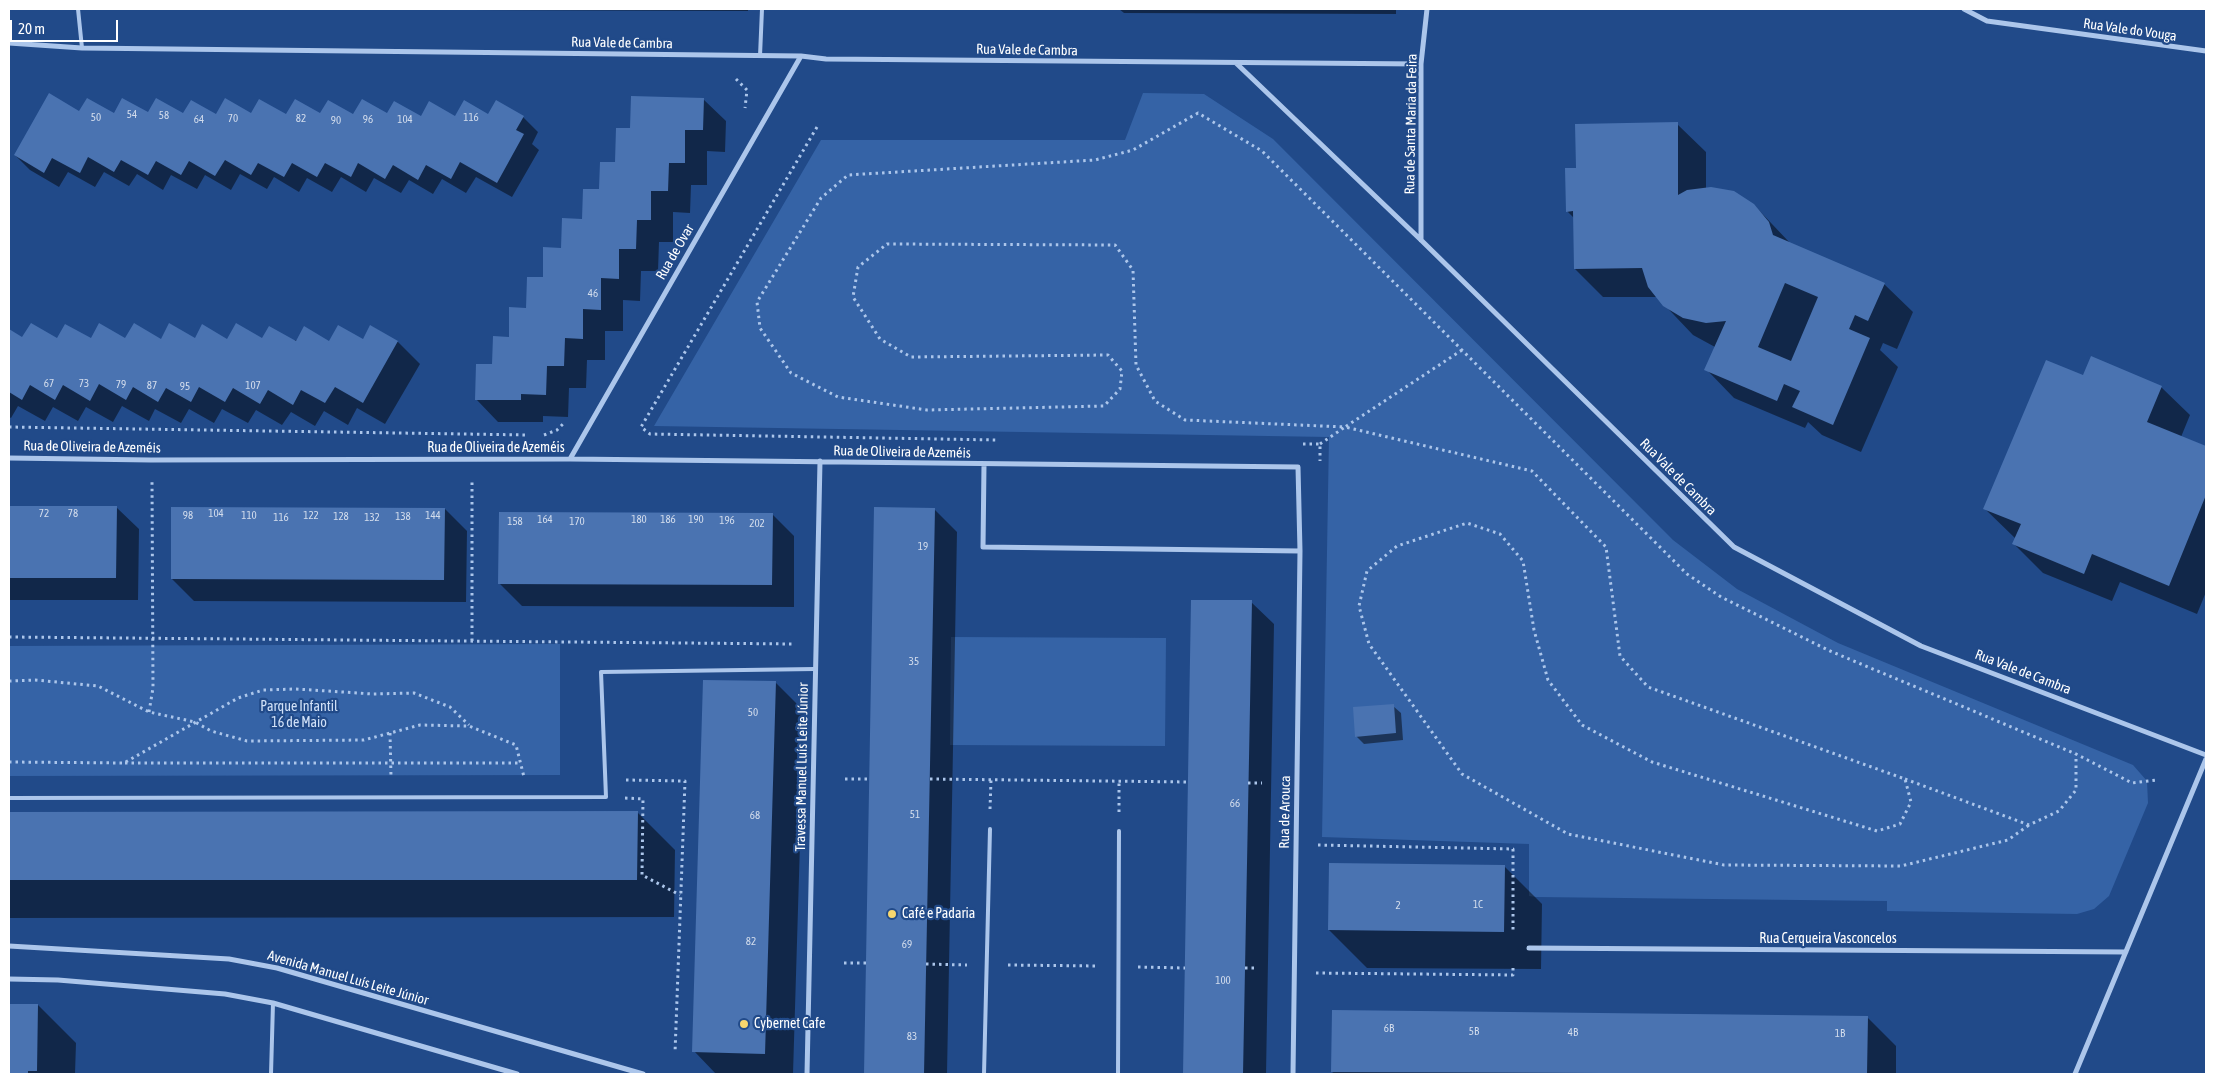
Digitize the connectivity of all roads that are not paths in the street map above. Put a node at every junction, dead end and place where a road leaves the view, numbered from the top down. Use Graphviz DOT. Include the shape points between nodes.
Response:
graph roads {
  1 [pos="78,9"];
  2 [pos="762,9"];
  3 [pos="1427,9"];
  4 [pos="1964,9"];
  5 [pos="9,43"];
  6 [pos="82,48"];
  7 [pos="2206,52"];
  8 [pos="760,56"];
  9 [pos="800,56"];
  10 [pos="1236,63"];
  11 [pos="1421,64"];
  12 [pos="1421,240"];
  13 [pos="9,458"];
  14 [pos="570,459"];
  15 [pos="820,461"];
  16 [pos="984,465"];
  17 [pos="1300,551"];
  18 [pos="815,669"];
  19 [pos="2206,755"];
  20 [pos="2206,759"];
  21 [pos="9,798"];
  22 [pos="990,829"];
  23 [pos="1119,831"];
  24 [pos="9,946"];
  25 [pos="1529,948"];
  26 [pos="2126,952"];
  27 [pos="9,979"];
  28 [pos="274,1003"];
  29 [pos="270,1074"];
  30 [pos="517,1074"];
  31 [pos="643,1074"];
  32 [pos="807,1074"];
  33 [pos="984,1074"];
  34 [pos="1118,1074"];
  35 [pos="1293,1074"];
  36 [pos="2076,1074"];
  1 -- 6 [label="lane"];
  2 -- 8 [label="lane"];
  3 -- 11 [label="street, Rua de Santa Maria da Feira"];
  4 -- 7 [label="street, Rua Vale do Vouga" via="1987,21"];
  5 -- 6 [label="street, Rua Vale de Cambra"];
  6 -- 8 [label="street, Rua Vale de Cambra"];
  8 -- 9 [label="street, Rua Vale de Cambra"];
  9 -- 10 [label="street, Rua Vale de Cambra" via="826,59"];
  9 -- 14 [label="street, Rua de Ovar"];
  10 -- 11 [label="street, Rua Vale de Cambra"];
  10 -- 12 [label="street, Rua Vale de Cambra"];
  11 -- 12 [label="street, Rua de Santa Maria da Feira"];
  12 -- 19 [label="street, Rua Vale de Cambra" via="1734,547 1921,646"];
  13 -- 14 [label="street, Rua de Oliveira de Azeméis"];
  14 -- 15 [label="street, Rua de Oliveira de Azeméis"];
  15 -- 16 [label="street, Rua de Oliveira de Azeméis"];
  15 -- 18 [label="street, Travessa Manuel Luís Leite Júnior"];
  16 -- 17 [label="street, Rua de Oliveira de Azeméis" via="1298,467"];
  16 -- 17 [label="street, Rua de Oliveira de Azeméis" via="983,547"];
  17 -- 35 [label="street, Rua de Arouca"];
  18 -- 21 [label="lane" via="601,672 606,796"];
  18 -- 32 [label="street, Travessa Manuel Luís Leite Júnior"];
  20 -- 26 [label="street"];
  22 -- 33 [label="lane"];
  23 -- 34 [label="lane"];
  24 -- 31 [label="street, Avenida Manuel Luís Leite Júnior" via="229,959 277,968"];
  25 -- 26 [label="street, Rua Cerqueira Vasconcelos"];
  26 -- 36 [label="street"];
  27 -- 28 [label="street" via="224,994"];
  28 -- 29 [label="lane"];
  28 -- 30 [label="street"];
}
